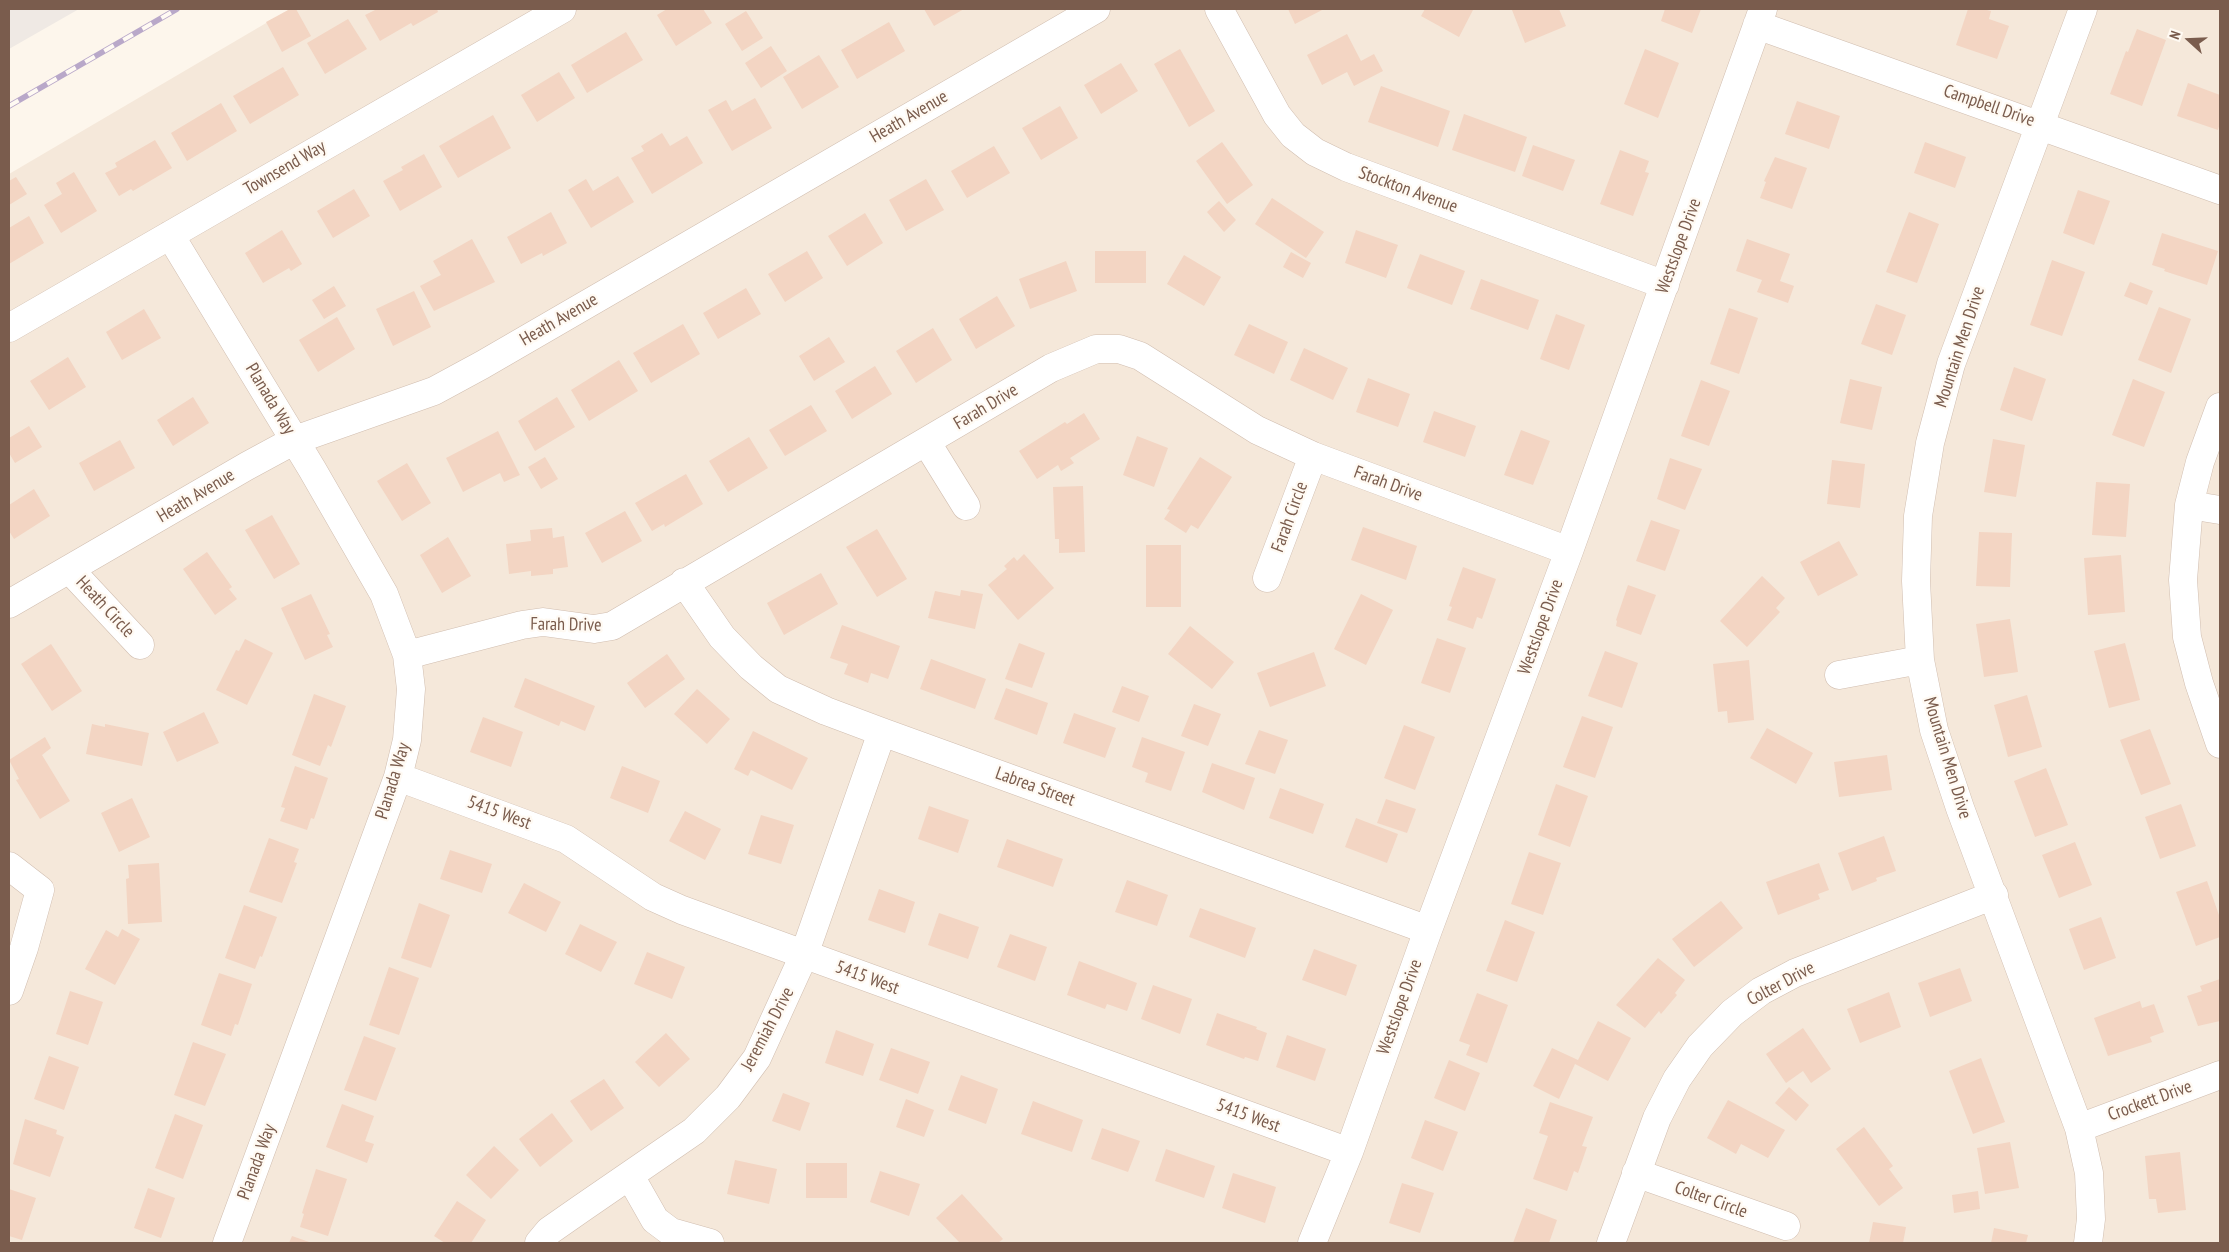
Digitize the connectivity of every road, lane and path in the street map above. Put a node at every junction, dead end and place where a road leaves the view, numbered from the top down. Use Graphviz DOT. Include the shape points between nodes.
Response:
graph roads {
  1 [pos="562,9"];
  2 [pos="1096,9"];
  3 [pos="1219,9"];
  4 [pos="2083,9"];
  5 [pos="1760,17"];
  6 [pos="2040,124"];
  7 [pos="2220,190"];
  8 [pos="170,235"];
  9 [pos="1665,285"];
  10 [pos="9,328"];
  11 [pos="2220,407"];
  12 [pos="295,440"];
  13 [pos="927,443"];
  14 [pos="1313,456"];
  15 [pos="2189,505"];
  16 [pos="966,506"];
  17 [pos="2220,510"];
  18 [pos="1569,551"];
  19 [pos="70,570"];
  20 [pos="1267,578"];
  21 [pos="684,582"];
  22 [pos="9,604"];
  23 [pos="140,645"];
  24 [pos="407,655"];
  25 [pos="1920,660"];
  26 [pos="1839,675"];
  27 [pos="882,732"];
  28 [pos="2220,744"];
  29 [pos="398,777"];
  30 [pos="9,866"];
  31 [pos="1994,895"];
  32 [pos="1428,930"];
  33 [pos="804,955"];
  34 [pos="9,991"];
  35 [pos="2220,1075"];
  36 [pos="2079,1128"];
  37 [pos="1349,1152"];
  38 [pos="1636,1173"];
  39 [pos="630,1176"];
  40 [pos="1786,1226"];
  41 [pos="227,1243"];
  42 [pos="539,1243"];
  43 [pos="710,1243"];
  44 [pos="1312,1243"];
  45 [pos="1611,1243"];
  46 [pos="2088,1243"];
  1 -- 8 [label="street, Townsend Way"];
  2 -- 12 [label="street, Heath Avenue" via="434,391"];
  3 -- 9 [label="street, Stockton Avenue" via="1277,114 1293,135 1314,152 1346,167"];
  4 -- 6 [label="street, Mountain Men Drive"];
  5 -- 6 [label="street, Campbell Drive"];
  5 -- 9 [label="street, Westslope Drive"];
  6 -- 7 [label="street, Campbell Drive"];
  6 -- 25 [label="street, Mountain Men Drive" via="1951,364 1930,443 1918,516 1916,581"];
  8 -- 10 [label="street, Townsend Way"];
  8 -- 12 [label="street, Planada Way"];
  9 -- 18 [label="street, Westslope Drive"];
  11 -- 15 [label="street"];
  12 -- 19 [label="street, Heath Avenue"];
  12 -- 24 [label="street, Planada Way" via="384,594"];
  13 -- 14 [label="street, Farah Drive" via="1051,368 1096,349 1119,349 1140,356 1168,372 1257,430"];
  13 -- 16 [label="street"];
  13 -- 21 [label="street, Farah Drive"];
  14 -- 18 [label="street, Farah Drive"];
  14 -- 20 [label="street, Farah Circle"];
  15 -- 17 [label="street"];
  15 -- 28 [label="street" via="2182,580 2186,637"];
  18 -- 32 [label="street, Westslope Drive"];
  19 -- 22 [label="street, Heath Avenue"];
  19 -- 23 [label="street, Heath Circle"];
  21 -- 24 [label="street, Farah Drive" via="612,626 594,629 543,622"];
  21 -- 27 [label="street, Labrea Street" via="722,637 778,690"];
  24 -- 29 [label="street, Planada Way" via="411,689 407,740"];
  25 -- 26 [label="street"];
  25 -- 31 [label="street, Mountain Men Drive" via="1934,730"];
  27 -- 32 [label="street, Labrea Street"];
  27 -- 33 [label="street, Jeremiah Drive"];
  29 -- 33 [label="street, 5415 West" via="557,835 653,897"];
  29 -- 41 [label="street, Planada Way"];
  30 -- 34 [label="street" via="40,890"];
  31 -- 36 [label="street, Mountain Men Drive"];
  31 -- 38 [label="street, Colter Drive" via="1795,973 1761,991 1732,1013 1700,1046 1677,1080 1656,1118"];
  32 -- 37 [label="street, Westslope Drive"];
  33 -- 37 [label="street, 5415 West"];
  33 -- 39 [label="street, Jeremiah Drive" via="757,1058 728,1097 694,1131"];
  35 -- 36 [label="street, Crockett Drive"];
  36 -- 46 [label="street, Mountain Men Drive" via="2089,1173 2091,1219"];
  37 -- 44 [label="street, Westslope Drive"];
  38 -- 40 [label="street, Colter Circle"];
  38 -- 45 [label="street, Colter Drive"];
  39 -- 42 [label="street, Jeremiah Drive" via="556,1227"];
  39 -- 43 [label="street" via="655,1220 671,1232"];
}
